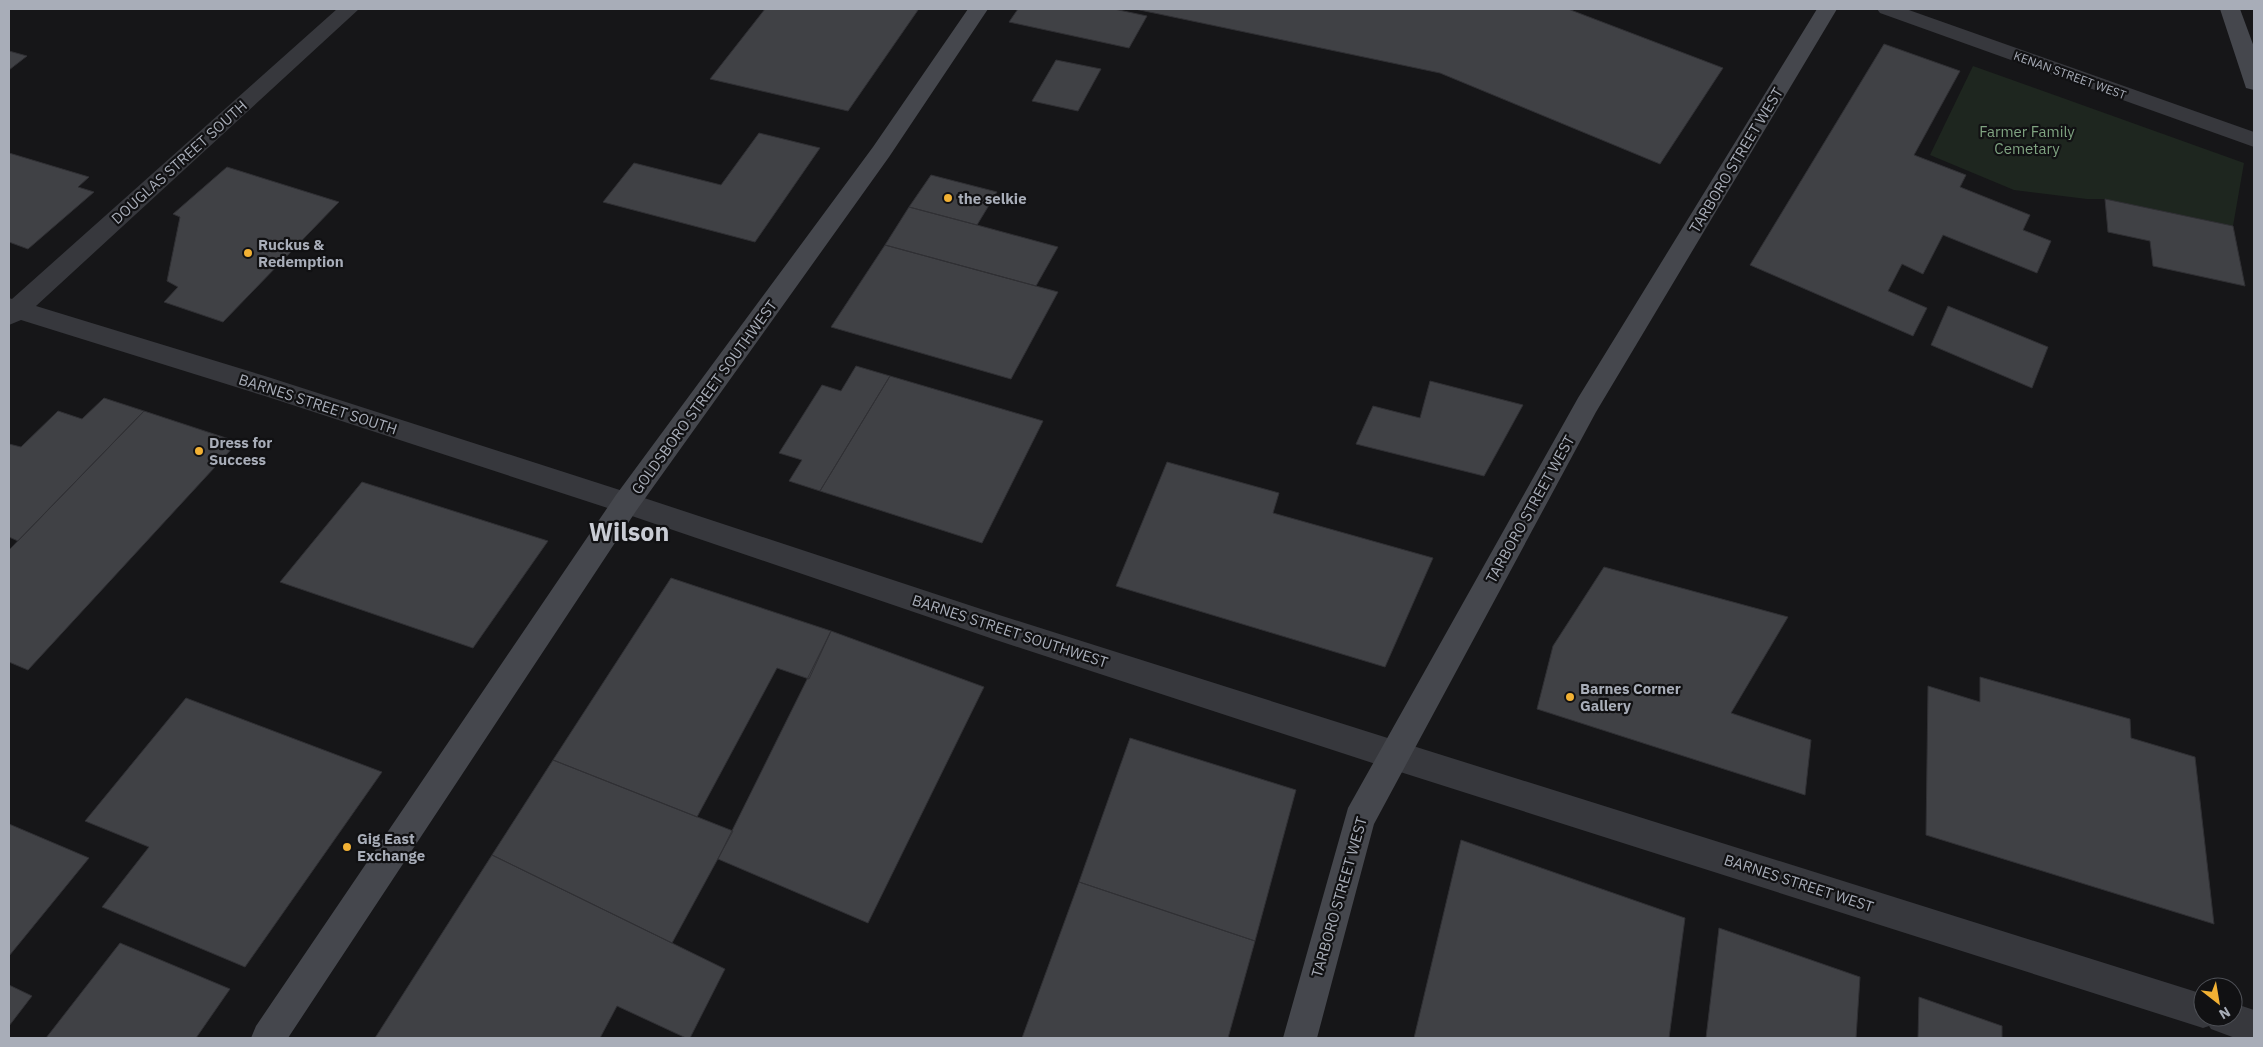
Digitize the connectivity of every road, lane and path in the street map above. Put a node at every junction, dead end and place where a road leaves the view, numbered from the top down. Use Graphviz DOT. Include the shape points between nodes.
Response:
graph roads {
  1 [pos="349,9"];
  2 [pos="978,9"];
  3 [pos="1828,9"];
  4 [pos="1886,9"];
  5 [pos="2230,9"];
  6 [pos="2254,83"];
  7 [pos="2254,140"];
  8 [pos="11,311"];
  9 [pos="626,503"];
  10 [pos="1394,755"];
  11 [pos="2193,1008"];
  12 [pos="268,1038"];
  13 [pos="1300,1038"];
  1 -- 8 [label="street, DOUGLAS STREET SOUTH"];
  2 -- 9 [label="street, GOLDSBORO STREET SOUTHWEST" via="881,152"];
  3 -- 10 [label="street, TARBORO STREET WEST" via="1588,405"];
  4 -- 7 [label="street, KENAN STREET WEST"];
  5 -- 6 [label="street"];
  8 -- 9 [label="street, BARNES STREET SOUTH" via="268,388"];
  9 -- 10 [label="street, BARNES STREET SOUTHWEST"];
  9 -- 12 [label="street, GOLDSBORO STREET SOUTHWEST"];
  10 -- 11 [label="street, BARNES STREET WEST"];
  10 -- 13 [label="street, TARBORO STREET WEST" via="1359,819"];
}
